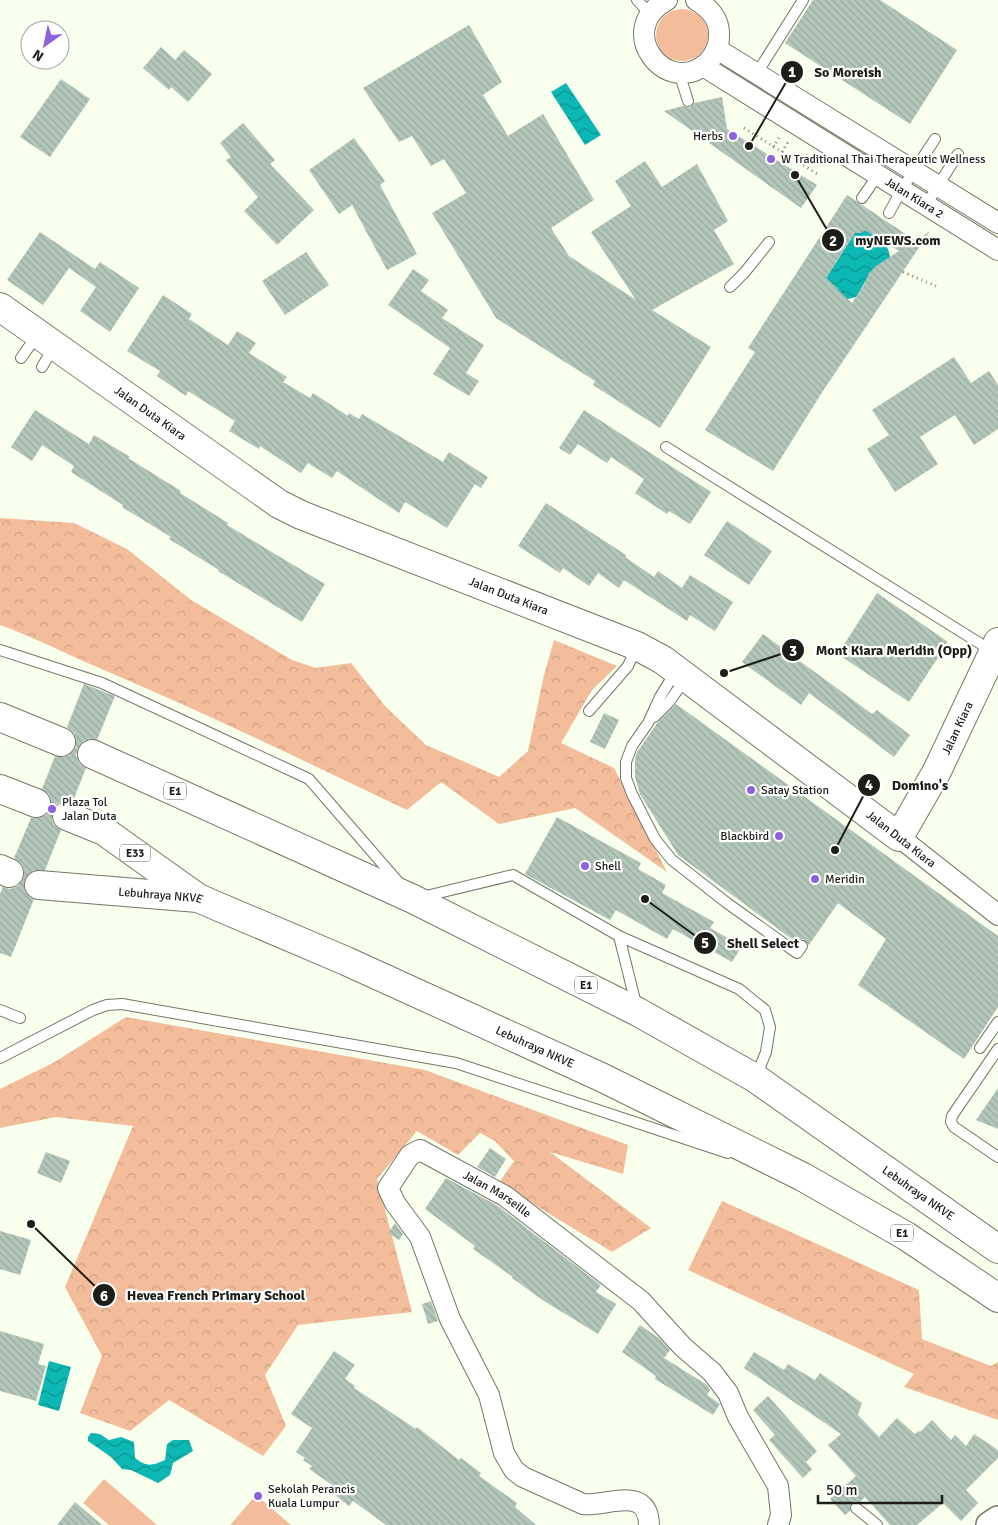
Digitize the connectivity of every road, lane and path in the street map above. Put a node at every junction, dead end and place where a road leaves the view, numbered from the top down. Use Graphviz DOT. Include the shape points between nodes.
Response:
graph roads {
  1 [pos="667,0"];
  2 [pos="803,0"];
  3 [pos="702,2"];
  4 [pos="643,7"];
  5 [pos="717,49"];
  6 [pos="702,66"];
  7 [pos="682,72"];
  8 [pos="757,73"];
  9 [pos="688,101"];
  10 [pos="744,128"];
  11 [pos="935,139"];
  12 [pos="777,142"];
  13 [pos="794,145"];
  14 [pos="773,147"];
  15 [pos="782,152"];
  16 [pos="958,154"];
  17 [pos="807,156"];
  18 [pos="802,164"];
  19 [pos="914,170"];
  20 [pos="878,174"];
  21 [pos="819,175"];
  22 [pos="938,184"];
  23 [pos="902,189"];
  24 [pos="862,198"];
  25 [pos="926,205"];
  26 [pos="889,212"];
  27 [pos="998,223"];
  28 [pos="769,242"];
  29 [pos="998,250"];
  30 [pos="903,272"];
  31 [pos="936,286"];
  32 [pos="730,287"];
  33 [pos="0,307"];
  34 [pos="45,349"];
  35 [pos="21,358"];
  36 [pos="666,447"];
  37 [pos="637,646"];
  38 [pos="996,647"];
  39 [pos="0,650"];
  40 [pos="682,674"];
  41 [pos="589,711"];
  42 [pos="0,717"];
  43 [pos="61,742"];
  44 [pos="92,754"];
  45 [pos="0,789"];
  46 [pos="36,803"];
  47 [pos="67,816"];
  48 [pos="899,837"];
  49 [pos="39,885"];
  50 [pos="198,898"];
  51 [pos="413,899"];
  52 [pos="998,915"];
  53 [pos="619,936"];
  54 [pos="802,946"];
  55 [pos="0,1010"];
  56 [pos="638,1012"];
  57 [pos="20,1018"];
  58 [pos="998,1022"];
  59 [pos="980,1048"];
  60 [pos="998,1049"];
  61 [pos="0,1058"];
  62 [pos="755,1078"];
  63 [pos="998,1157"];
  64 [pos="802,1178"];
  65 [pos="998,1249"];
  66 [pos="997,1297"];
  67 [pos="856,1508"];
  68 [pos="998,1519"];
  69 [pos="649,1525"];
  70 [pos="778,1525"];
  71 [pos="877,1525"];
  72 [pos="989,1525"];
  1 -- 4 [label="street"];
  2 -- 8 [label="lane"];
  3 -- 5 [label="street" via="711,10 718,25"];
  4 -- 7 [label="street" via="647,51 662,67"];
  5 -- 6 [label="street"];
  5 -- 8 [label="street, Jalan Kiara 2"];
  6 -- 7 [label="street"];
  6 -- 20 [label="street, Jalan Kiara 2"];
  7 -- 9 [label="lane"];
  8 -- 19 [label="street, Jalan Kiara 2"];
  10 -- 14 [label="path"];
  11 -- 19 [label="lane"];
  12 -- 14 [label="path"];
  13 -- 15 [label="path" via="788,142"];
  14 -- 15 [label="path"];
  15 -- 18 [label="path"];
  16 -- 22 [label="lane"];
  17 -- 18 [label="path"];
  18 -- 21 [label="path"];
  19 -- 22 [label="street, Jalan Kiara 2"];
  19 -- 23 [label="lane"];
  20 -- 23 [label="street, Jalan Kiara 2"];
  20 -- 24 [label="lane"];
  22 -- 25 [label="lane"];
  22 -- 27 [label="street, Jalan Kiara 2"];
  23 -- 25 [label="street, Jalan Kiara 2"];
  23 -- 26 [label="lane"];
  25 -- 29 [label="street, Jalan Kiara 2"];
  28 -- 32 [label="lane"];
  30 -- 31 [label="path"];
  33 -- 34 [label="main road, Jalan Duta Kiara"];
  34 -- 35 [label="lane"];
  34 -- 37 [label="main road, Jalan Duta Kiara" via="279,504"];
  36 -- 38 [label="lane"];
  37 -- 40 [label="main road, Jalan Duta Kiara"];
  37 -- 41 [label="lane" via="628,666"];
  38 -- 48 [label="main road, Jalan Kiara" via="937,770"];
  39 -- 51 [label="lane" via="102,683 309,779"];
  40 -- 48 [label="main road, Jalan Duta Kiara"];
  40 -- 54 [label="lane" via="668,702 648,723 626,762 645,821 672,860 797,952"];
  42 -- 43 [label="main road"];
  44 -- 51 [label="main road, Lebuhraya NKVE / E1"];
  45 -- 46 [label="main road"];
  47 -- 50 [label="main road, E33" via="104,831"];
  48 -- 52 [label="street, Jalan Duta Kiara"];
  49 -- 50 [label="main road, Lebuhraya NKVE / E1"];
  50 -- 64 [label="main road, Lebuhraya NKVE / E1" via="601,1077"];
  51 -- 53 [label="lane" via="513,875"];
  51 -- 56 [label="main road, Lebuhraya NKVE / E1"];
  53 -- 56 [label="lane"];
  53 -- 62 [label="lane" via="739,989 765,1010 770,1027 766,1052"];
  55 -- 57 [label="lane"];
  56 -- 62 [label="main road, Lebuhraya NKVE / E1"];
  58 -- 59 [label="lane"];
  60 -- 63 [label="lane" via="951,1122"];
  61 -- 64 [label="lane" via="93,1010 122,1004 456,1063"];
  62 -- 65 [label="main road, Lebuhraya NKVE / E1"];
  64 -- 66 [label="main road, Lebuhraya NKVE / E1" via="906,1236"];
  67 -- 71 [label="lane"];
  68 -- 72 [label="street"];
  69 -- 70 [label="street, Jalan Marseille" via="642,1505 635,1501 624,1499 583,1504 514,1470 504,1453 490,1395 450,1319 420,1237 388,1188 410,1155 420,1150 505,1196 641,1301 712,1372 728,1393 738,1417 778,1486 781,1515"];
}
